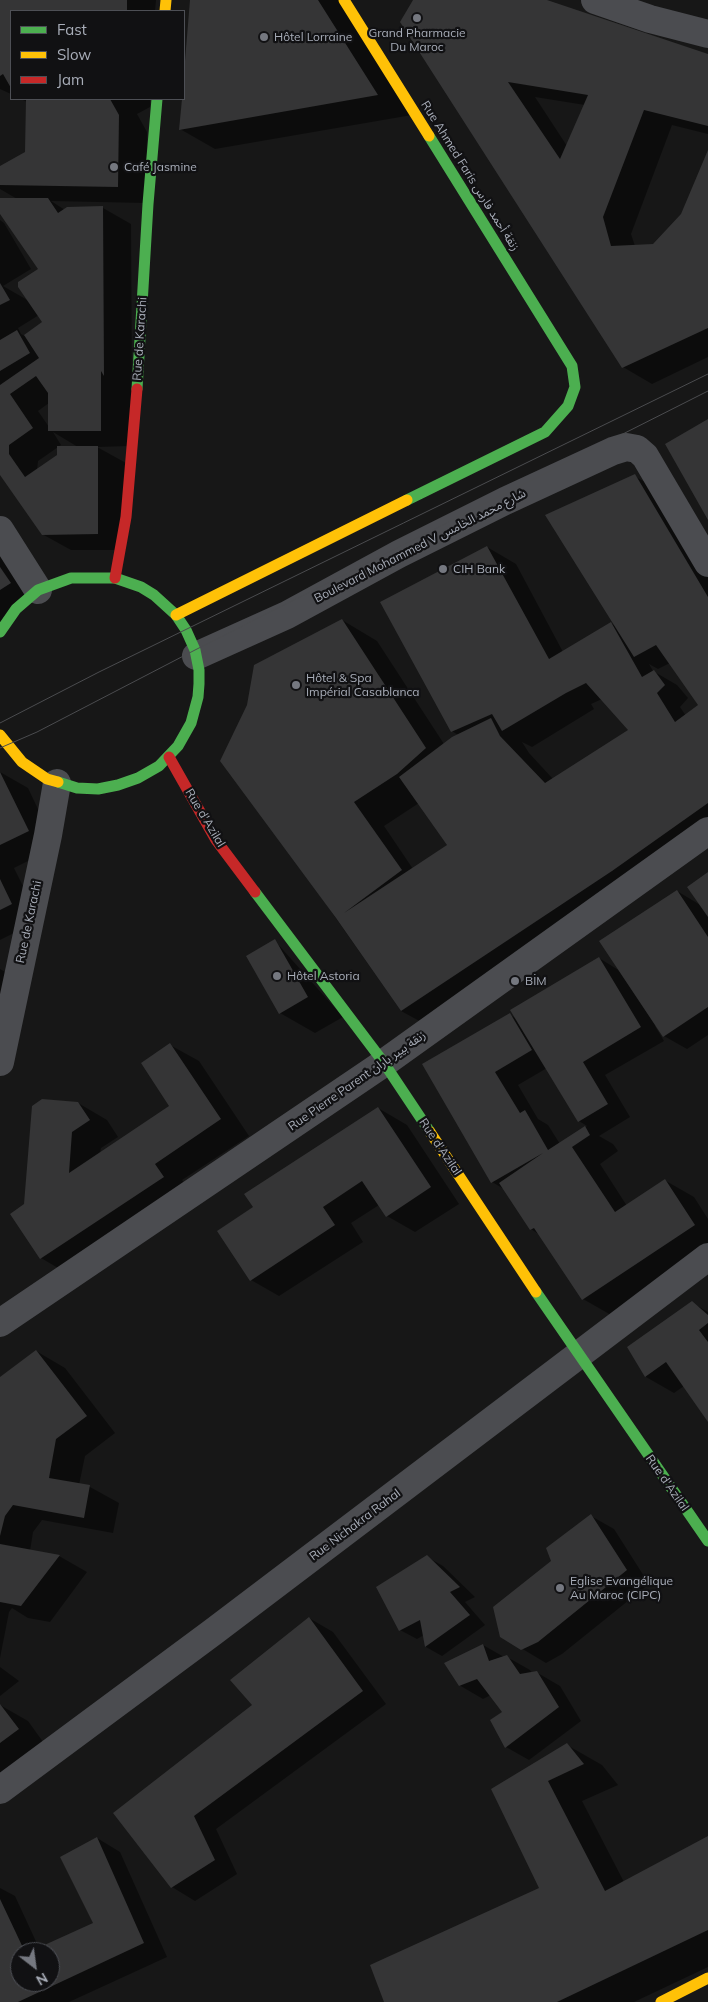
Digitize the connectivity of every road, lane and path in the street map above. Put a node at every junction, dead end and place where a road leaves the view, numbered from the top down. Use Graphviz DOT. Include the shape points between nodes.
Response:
graph roads {
  1 [pos="344,0"];
  2 [pos="595,0"];
  3 [pos="708,34"];
  4 [pos="157,100"];
  5 [pos="0,530"];
  6 [pos="708,564"];
  7 [pos="115,578"];
  8 [pos="38,590"];
  9 [pos="176,615"];
  10 [pos="0,632"];
  11 [pos="196,656"];
  12 [pos="0,735"];
  13 [pos="4,749"];
  14 [pos="169,757"];
  15 [pos="57,782"];
  16 [pos="708,831"];
  17 [pos="0,1062"];
  18 [pos="384,1064"];
  19 [pos="708,1257"];
  20 [pos="0,1323"];
  21 [pos="578,1355"];
  22 [pos="708,1541"];
  23 [pos="0,1790"];
  24 [pos="708,1978"];
  25 [pos="661,2002"];
  1 -- 9 [label="street, Rue Ahmed Faris زنقة أحمد فارس" via="572,366 575,386 568,406 545,432"];
  2 -- 3 [label="street"];
  4 -- 7 [label="street, Rue de Karachi" via="126,517"];
  5 -- 8 [label="street"];
  6 -- 11 [label="street, Boulevard Mohammed V شارع محمد الخامس" via="645,456 631,447 613,451 505,501 287,615"];
  7 -- 8 [label="street" via="71,578"];
  7 -- 9 [label="street" via="141,587"];
  8 -- 10 [label="street" via="16,608"];
  9 -- 11 [label="street" via="191,640"];
  11 -- 14 [label="street" via="199,684 195,710 185,735"];
  12 -- 13 [label="street"];
  13 -- 15 [label="street"];
  14 -- 15 [label="street" via="138,778 118,785 88,788"];
  14 -- 18 [label="street, Rue d'Azilal" via="216,840"];
  15 -- 17 [label="street, Rue de Karachi"];
  16 -- 18 [label="street, Rue Pierre Parent زنقة بيير باران"];
  18 -- 20 [label="street, Rue Pierre Parent زنقة بيير باران"];
  18 -- 21 [label="street, Rue d'Azilal"];
  19 -- 21 [label="street, Rue Nichakra Rahal"];
  21 -- 22 [label="street, Rue d'Azilal"];
  21 -- 23 [label="street, Rue Nichakra Rahal"];
  24 -- 25 [label="street"];
}
